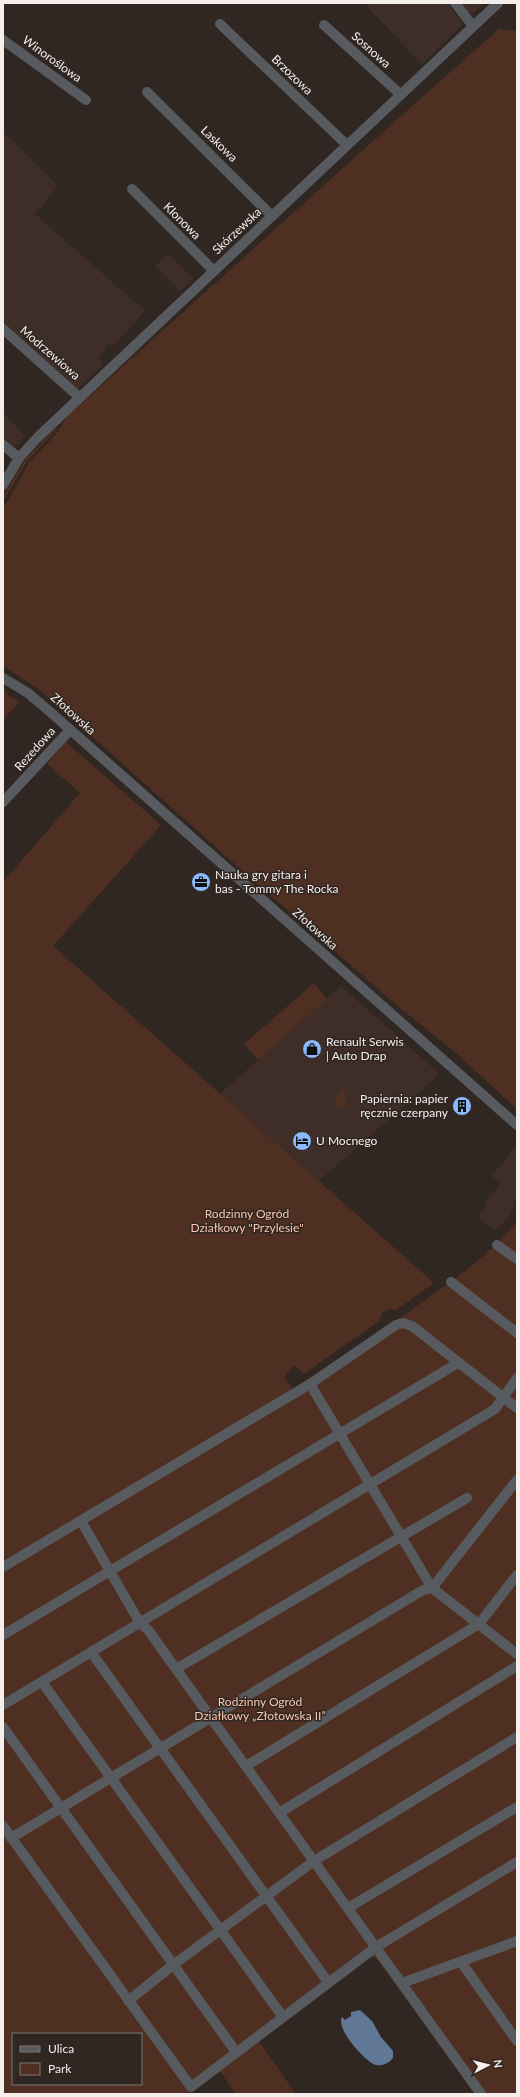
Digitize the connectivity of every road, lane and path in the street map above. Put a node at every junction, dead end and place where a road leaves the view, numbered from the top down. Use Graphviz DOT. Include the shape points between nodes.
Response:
graph roads {
  1 [pos="455,3"];
  2 [pos="498,3"];
  3 [pos="220,24"];
  4 [pos="324,25"];
  5 [pos="473,26"];
  6 [pos="3,40"];
  7 [pos="147,92"];
  8 [pos="400,94"];
  9 [pos="86,100"];
  10 [pos="347,145"];
  11 [pos="132,189"];
  12 [pos="272,216"];
  13 [pos="214,271"];
  14 [pos="3,329"];
  15 [pos="80,397"];
  16 [pos="3,445"];
  17 [pos="19,458"];
  18 [pos="3,485"];
  19 [pos="3,678"];
  20 [pos="70,730"];
  21 [pos="3,802"];
  22 [pos="517,1125"];
  23 [pos="497,1244"];
  24 [pos="517,1259"];
  25 [pos="451,1282"];
  26 [pos="517,1333"];
  27 [pos="458,1363"];
  28 [pos="517,1378"];
  29 [pos="310,1384"];
  30 [pos="503,1397"];
  31 [pos="517,1408"];
  32 [pos="339,1434"];
  33 [pos="517,1480"];
  34 [pos="370,1485"];
  35 [pos="467,1498"];
  36 [pos="80,1521"];
  37 [pos="400,1536"];
  38 [pos="3,1568"];
  39 [pos="110,1571"];
  40 [pos="517,1575"];
  41 [pos="432,1588"];
  42 [pos="140,1623"];
  43 [pos="479,1624"];
  44 [pos="3,1635"];
  45 [pos="91,1652"];
  46 [pos="517,1654"];
  47 [pos="517,1666"];
  48 [pos="176,1669"];
  49 [pos="42,1682"];
  50 [pos="3,1705"];
  51 [pos="210,1718"];
  52 [pos="3,1727"];
  53 [pos="517,1737"];
  54 [pos="159,1748"];
  55 [pos="246,1766"];
  56 [pos="110,1777"];
  57 [pos="61,1807"];
  58 [pos="517,1807"];
  59 [pos="280,1813"];
  60 [pos="3,1826"];
  61 [pos="11,1838"];
  62 [pos="314,1861"];
  63 [pos="517,1862"];
  64 [pos="266,1896"];
  65 [pos="348,1908"];
  66 [pos="220,1931"];
  67 [pos="517,1941"];
  68 [pos="376,1947"];
  69 [pos="461,1962"];
  70 [pos="173,1965"];
  71 [pos="328,1982"];
  72 [pos="402,1983"];
  73 [pos="128,2001"];
  74 [pos="283,2017"];
  75 [pos="517,2041"];
  76 [pos="236,2052"];
  77 [pos="481,2094"];
  1 -- 5 [label="street"];
  2 -- 5 [label="street, Skórzewska"];
  3 -- 10 [label="street, Brzozowa"];
  4 -- 8 [label="street, Sosnowa"];
  5 -- 8 [label="street, Skórzewska"];
  6 -- 9 [label="street, Winoroślowa"];
  7 -- 12 [label="street, Laskowa"];
  8 -- 10 [label="street, Skórzewska"];
  10 -- 12 [label="street, Skórzewska"];
  11 -- 13 [label="street, Klonowa"];
  12 -- 13 [label="street, Skórzewska"];
  13 -- 15 [label="street, Skórzewska"];
  14 -- 15 [label="street, Modrzewiowa"];
  15 -- 17 [label="street, Skórzewska"];
  16 -- 17 [label="street"];
  17 -- 18 [label="street, Skórzewska"];
  19 -- 20 [label="street, Złotowska" via="28,693"];
  20 -- 21 [label="street, Rezedowa"];
  20 -- 22 [label="street, Złotowska"];
  23 -- 24 [label="street"];
  25 -- 26 [label="street"];
  27 -- 29 [label="street" via="412,1326 403,1323 396,1325"];
  27 -- 30 [label="street"];
  27 -- 32 [label="street"];
  28 -- 30 [label="street"];
  29 -- 32 [label="street"];
  29 -- 36 [label="street"];
  30 -- 31 [label="street"];
  30 -- 34 [label="street" via="495,1408"];
  32 -- 34 [label="street"];
  32 -- 39 [label="street"];
  33 -- 41 [label="street"];
  34 -- 37 [label="street"];
  34 -- 42 [label="street"];
  35 -- 37 [label="street"];
  36 -- 38 [label="street"];
  36 -- 39 [label="street"];
  37 -- 41 [label="street"];
  37 -- 48 [label="street"];
  39 -- 42 [label="street"];
  39 -- 44 [label="street"];
  40 -- 43 [label="street"];
  41 -- 43 [label="street"];
  41 -- 51 [label="street" via="424,1590"];
  42 -- 45 [label="street"];
  42 -- 48 [label="street" via="149,1631"];
  43 -- 46 [label="street"];
  43 -- 55 [label="street"];
  45 -- 49 [label="street"];
  45 -- 54 [label="street"];
  47 -- 59 [label="street"];
  48 -- 51 [label="street"];
  49 -- 50 [label="street"];
  49 -- 56 [label="street"];
  51 -- 54 [label="street"];
  51 -- 55 [label="street"];
  52 -- 57 [label="street"];
  53 -- 62 [label="street"];
  54 -- 56 [label="street"];
  54 -- 64 [label="street"];
  55 -- 59 [label="street"];
  56 -- 57 [label="street"];
  56 -- 66 [label="street"];
  57 -- 61 [label="street"];
  57 -- 70 [label="street"];
  58 -- 65 [label="street"];
  59 -- 62 [label="street"];
  60 -- 61 [label="street"];
  61 -- 73 [label="street"];
  62 -- 64 [label="street"];
  62 -- 65 [label="street"];
  63 -- 68 [label="street"];
  64 -- 66 [label="street"];
  64 -- 71 [label="street"];
  65 -- 68 [label="street"];
  66 -- 70 [label="street"];
  66 -- 74 [label="street"];
  67 -- 69 [label="street"];
  68 -- 71 [label="street"];
  68 -- 72 [label="street"];
  69 -- 72 [label="street"];
  69 -- 75 [label="street"];
  70 -- 73 [label="street"];
  70 -- 76 [label="street"];
  71 -- 74 [label="street"];
  72 -- 77 [label="street"];
  73 -- 76 [label="street" via="191,2087"];
  74 -- 76 [label="street"];
}
